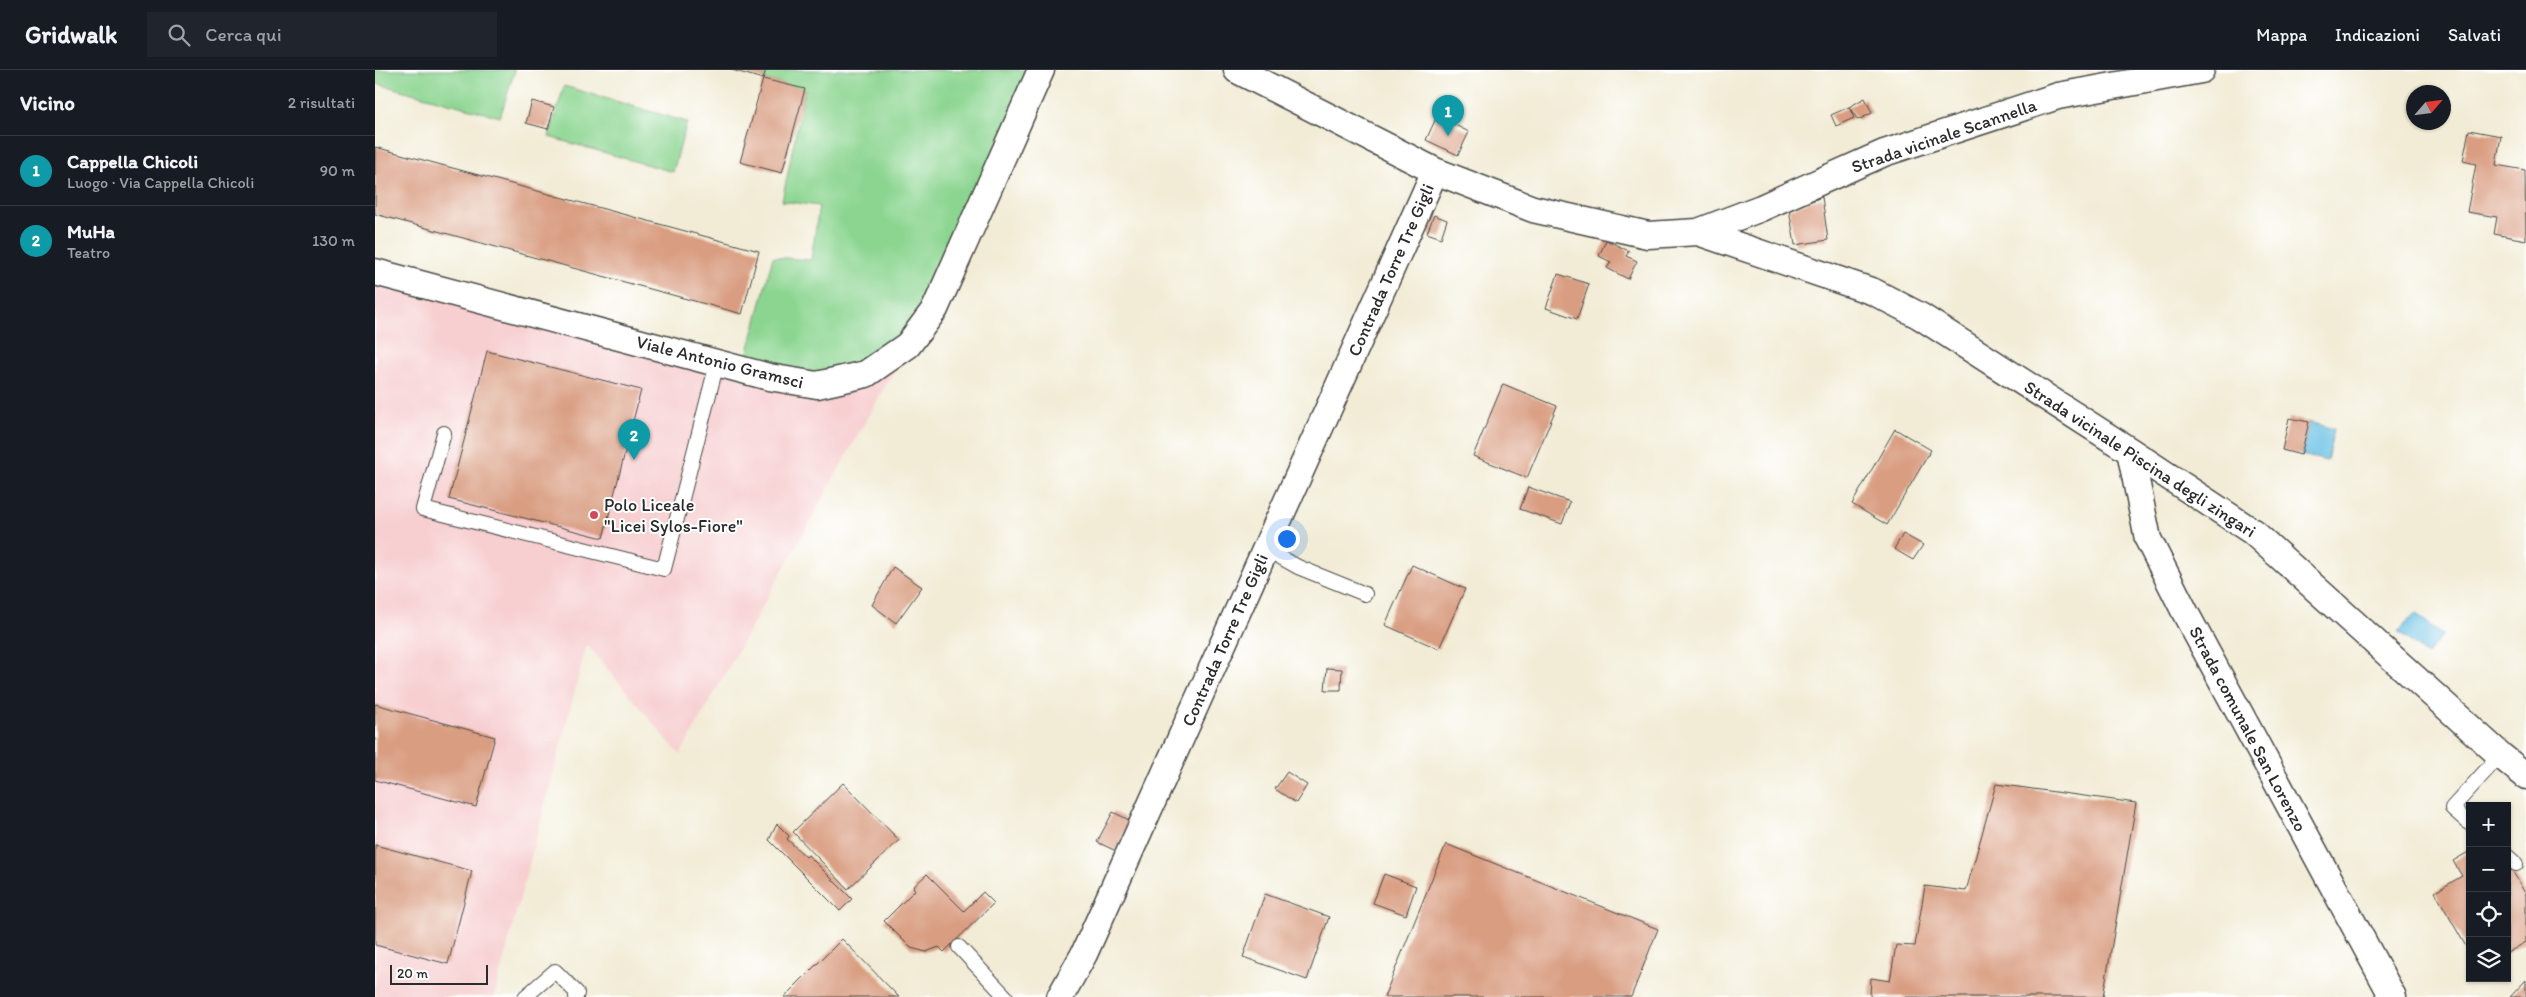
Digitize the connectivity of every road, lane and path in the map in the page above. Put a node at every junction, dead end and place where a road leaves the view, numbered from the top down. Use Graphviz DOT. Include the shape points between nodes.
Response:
graph roads {
  1 [pos="1041,70"];
  2 [pos="1237,70"];
  3 [pos="2201,70"];
  4 [pos="1435,171"];
  5 [pos="1698,232"];
  6 [pos="375,272"];
  7 [pos="717,363"];
  8 [pos="444,432"];
  9 [pos="2130,451"];
  10 [pos="1266,549"];
  11 [pos="1365,594"];
  12 [pos="2500,755"];
  13 [pos="2526,776"];
  14 [pos="2466,820"];
  15 [pos="959,947"];
  16 [pos="525,997"];
  17 [pos="576,997"];
  18 [pos="1006,997"];
  19 [pos="1060,997"];
  20 [pos="2393,997"];
  1 -- 7 [label="street, Viale Antonio Gramsci" via="935,309 908,345 866,374 817,385 769,377"];
  2 -- 4 [label="street"];
  3 -- 5 [label="street, Strada vicinale Scannella" via="2058,96 1884,153 1761,208"];
  4 -- 5 [label="street" via="1533,209 1647,235"];
  4 -- 10 [label="street, Contrada Torre Tre Gigli"];
  5 -- 9 [label="street, Strada vicinale Piscina degli zingari" via="1873,292 1920,316"];
  6 -- 7 [label="street, Viale Antonio Gramsci"];
  7 -- 8 [label="lane" via="664,570 423,509"];
  9 -- 12 [label="street, Strada vicinale Piscina degli zingari" via="2253,532"];
  9 -- 20 [label="street, Strada comunale San Lorenzo" via="2148,539"];
  10 -- 11 [label="lane" via="1298,567"];
  10 -- 19 [label="street, Contrada Torre Tre Gigli" via="1084,954"];
  12 -- 13 [label="street, Strada vicinale Piscina degli zingari"];
  12 -- 14 [label="lane" via="2452,808"];
  15 -- 18 [label="lane"];
  16 -- 17 [label="lane" via="555,971 577,993"];
}
